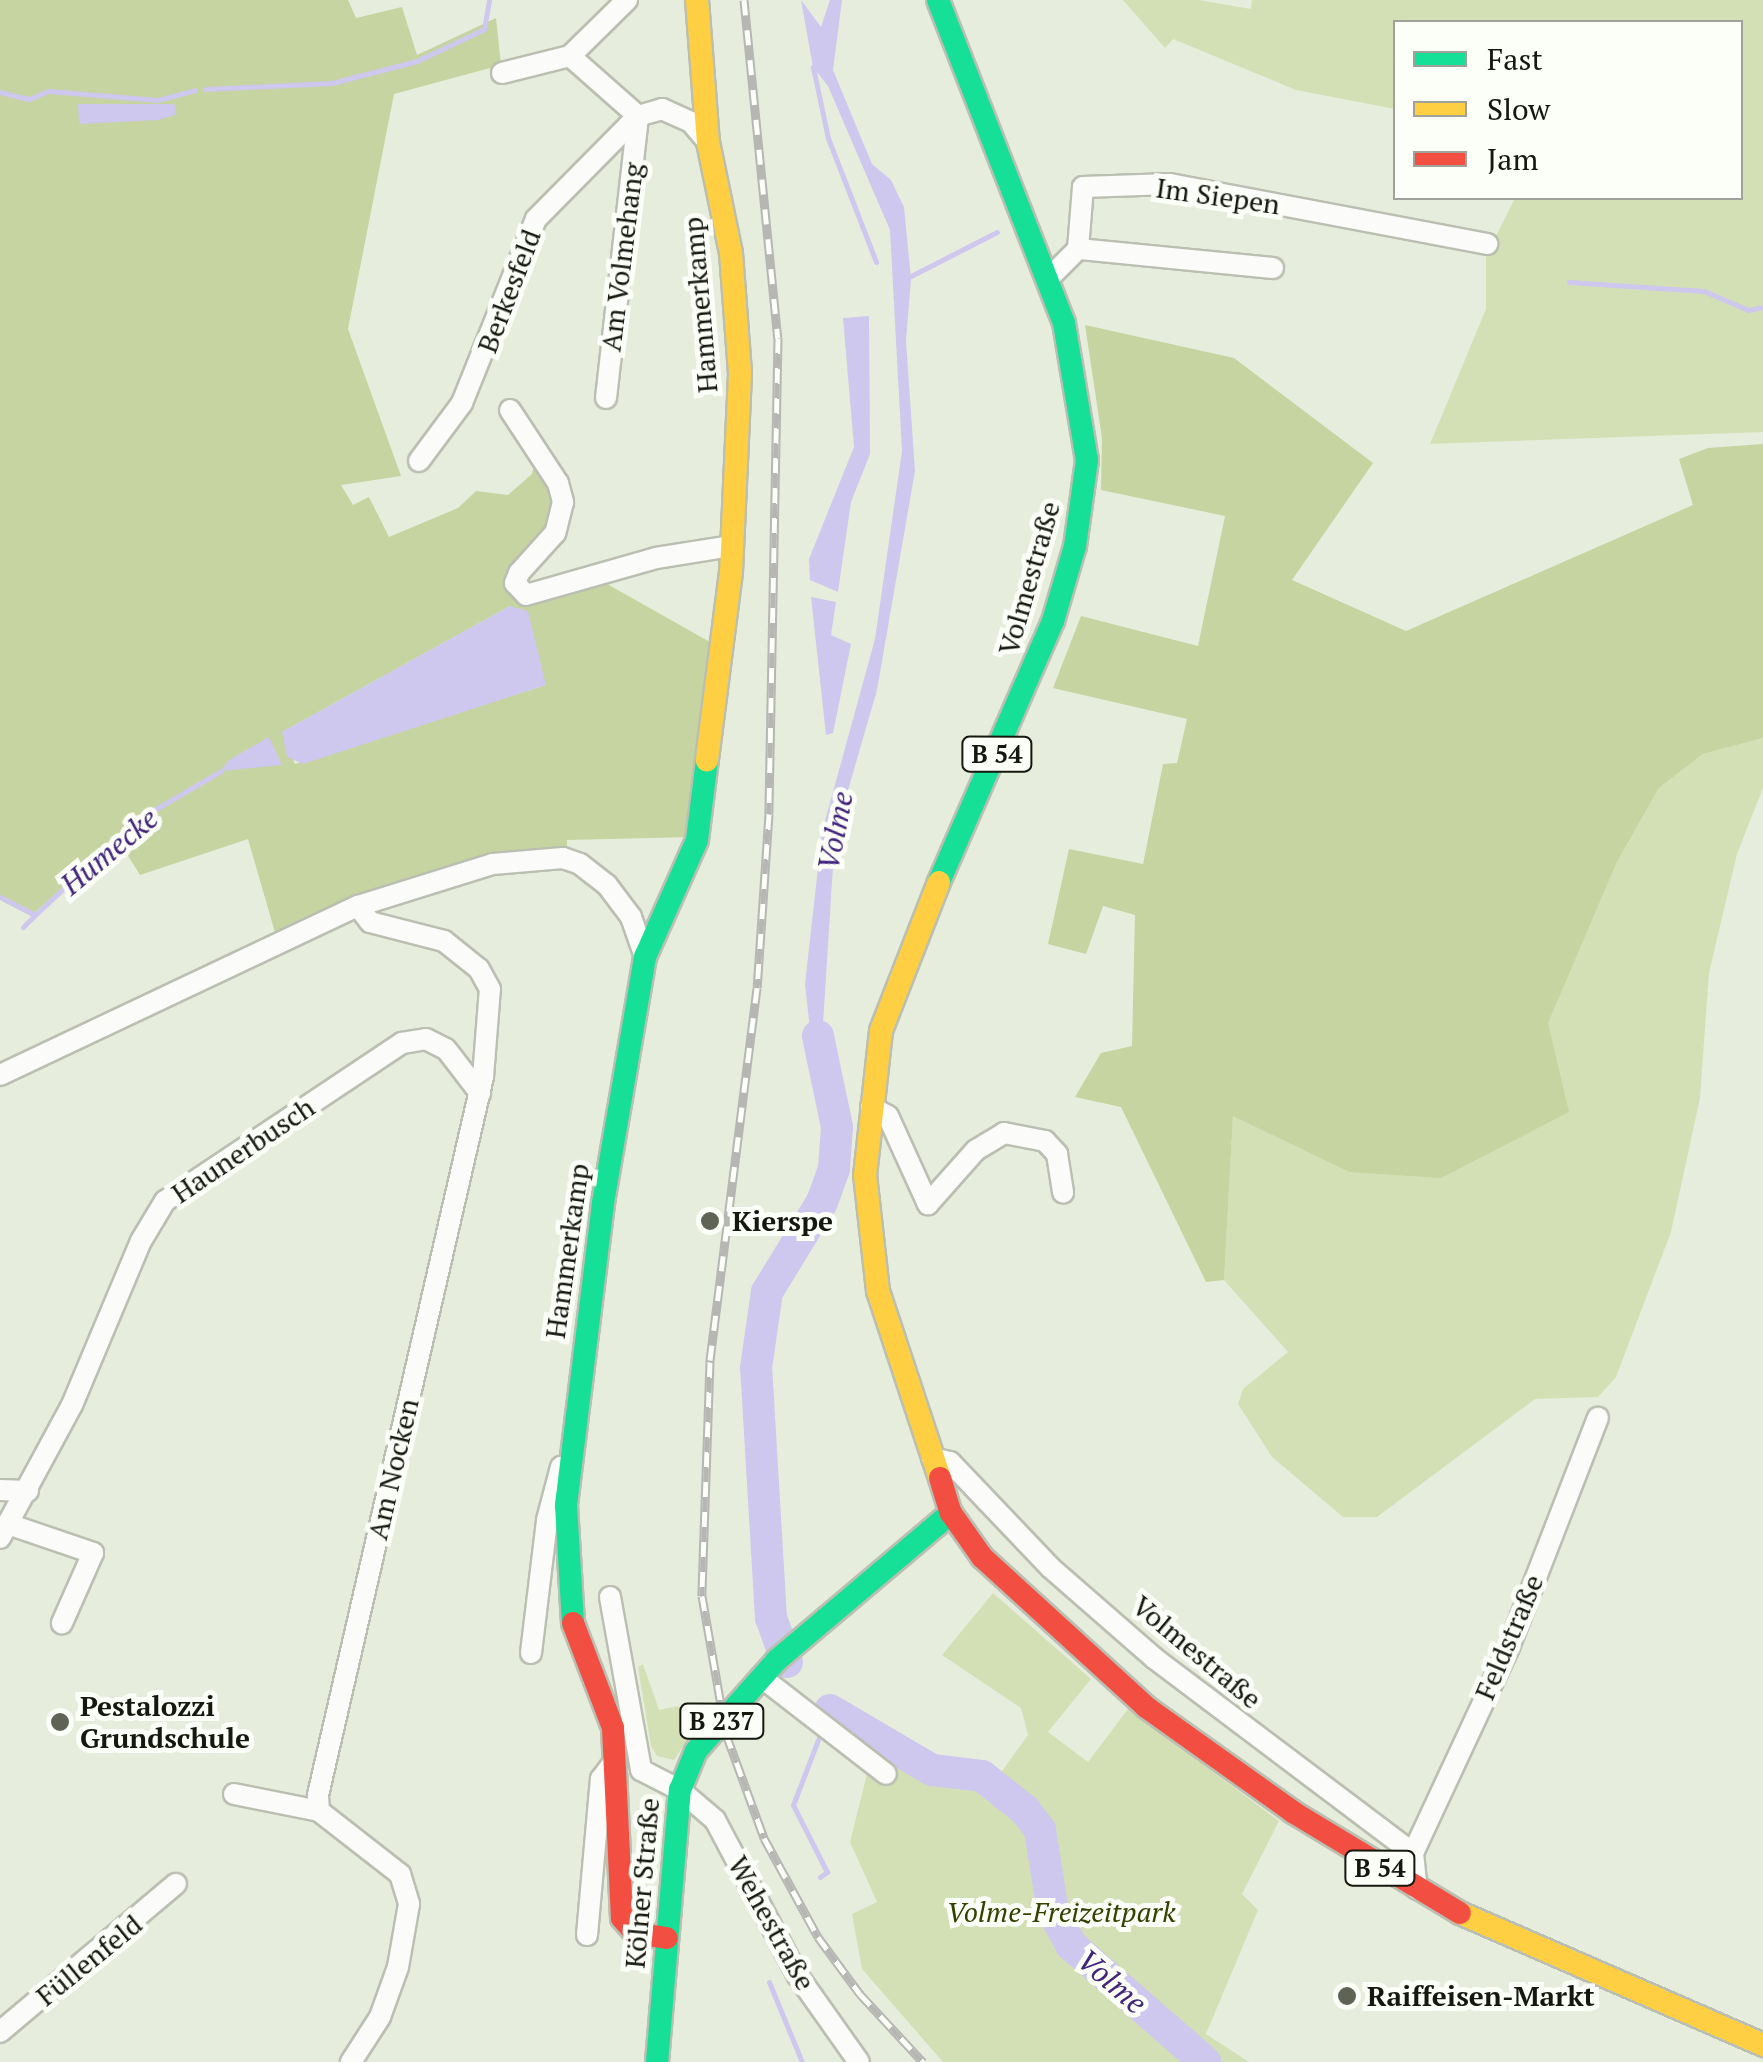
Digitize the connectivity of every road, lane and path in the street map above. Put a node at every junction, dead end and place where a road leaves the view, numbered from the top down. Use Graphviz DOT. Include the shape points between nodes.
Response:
graph roads {
  1 [pos="627,0"];
  2 [pos="697,0"];
  3 [pos="938,0"];
  4 [pos="570,56"];
  5 [pos="502,73"];
  6 [pos="638,116"];
  7 [pos="708,142"];
  8 [pos="1487,244"];
  9 [pos="1078,249"];
  10 [pos="1273,268"];
  11 [pos="1048,279"];
  12 [pos="606,398"];
  13 [pos="510,410"];
  14 [pos="419,461"];
  15 [pos="732,546"];
  16 [pos="358,906"];
  17 [pos="645,957"];
  18 [pos="0,1075"];
  19 [pos="480,1093"];
  20 [pos="871,1107"];
  21 [pos="1063,1194"];
  22 [pos="1598,1418"];
  23 [pos="932,1458"];
  24 [pos="568,1467"];
  25 [pos="0,1490"];
  26 [pos="28,1491"];
  27 [pos="951,1513"];
  28 [pos="4,1531"];
  29 [pos="610,1597"];
  30 [pos="62,1623"];
  31 [pos="531,1653"];
  32 [pos="770,1668"];
  33 [pos="616,1761"];
  34 [pos="886,1774"];
  35 [pos="680,1790"];
  36 [pos="234,1794"];
  37 [pos="319,1811"];
  38 [pos="1413,1853"];
  39 [pos="176,1884"];
  40 [pos="1417,1890"];
  41 [pos="587,1935"];
  42 [pos="667,1938"];
  43 [pos="0,2032"];
  44 [pos="1763,2046"];
  45 [pos="859,2061"];
  46 [pos="351,2062"];
  47 [pos="657,2062"];
  1 -- 4 [label="street"];
  2 -- 7 [label="main road, Hammerkamp"];
  3 -- 11 [label="main road, Volmestraße / B 54"];
  4 -- 5 [label="street"];
  4 -- 6 [label="street"];
  6 -- 7 [label="street" via="662,109 691,122"];
  6 -- 12 [label="street, Am Volmehang"];
  6 -- 14 [label="street, Berkesfeld" via="621,141 536,218 462,403"];
  7 -- 15 [label="main road, Hammerkamp" via="731,253 740,374"];
  8 -- 9 [label="street, Im Siepen" via="1170,184 1083,187"];
  9 -- 10 [label="street"];
  9 -- 11 [label="street"];
  11 -- 20 [label="main road, Volmestraße / B 54" via="1074,356 1082,410 1087,460 1075,546 1030,683 897,978 881,1031"];
  13 -- 15 [label="street" via="558,483 563,502 555,533 515,583 526,595 656,558"];
  15 -- 17 [label="main road, Hammerkamp" via="696,840"];
  16 -- 17 [label="street" via="492,864 563,858 607,884 631,917"];
  16 -- 18 [label="street"];
  16 -- 19 [label="street, Am Nocken" via="370,922 444,940 479,969 490,989"];
  17 -- 24 [label="main road, Hammerkamp"];
  19 -- 26 [label="street, Haunerbusch" via="446,1048 426,1039 402,1043 165,1201 140,1241"];
  19 -- 37 [label="street, Am Nocken"];
  20 -- 21 [label="street" via="888,1116 928,1204 976,1150 1004,1133 1045,1142 1057,1154"];
  20 -- 23 [label="main road, Volmestraße / B 54" via="865,1176 878,1291"];
  22 -- 38 [label="street, Feldstraße" via="1509,1647"];
  23 -- 27 [label="main road, Volmestraße / B 54"];
  23 -- 38 [label="street, Volmestraße" via="950,1462 1051,1568 1154,1658"];
  24 -- 31 [label="street" via="557,1466"];
  24 -- 33 [label="main road, Hammerkamp" via="568,1606 614,1728"];
  25 -- 26 [label="street"];
  26 -- 28 [label="street, Haunerbusch"];
  27 -- 32 [label="main road, Kölner Straße / B 237"];
  27 -- 40 [label="main road, Volmestraße / B 54" via="982,1557 1146,1707"];
  28 -- 30 [label="street, Haunerbusch" via="93,1552"];
  29 -- 35 [label="street, Wehestraße" via="613,1634 632,1691 637,1762 644,1774"];
  32 -- 34 [label="street" via="822,1729"];
  32 -- 35 [label="main road, Kölner Straße / B 237" via="696,1752"];
  33 -- 41 [label="street" via="601,1779"];
  33 -- 42 [label="main road, Hammerkamp" via="622,1918 635,1932"];
  35 -- 42 [label="main road, Kölner Straße / B 237"];
  35 -- 45 [label="street, Wehestraße" via="716,1820 798,1976"];
  36 -- 37 [label="street"];
  37 -- 46 [label="street" via="400,1874 408,1904 380,2017"];
  38 -- 40 [label="street"];
  39 -- 43 [label="street, Füllenfeld"];
  40 -- 44 [label="main road, Volmestraße / B 54"];
  42 -- 47 [label="main road, Kölner Straße / B 237"];
}
